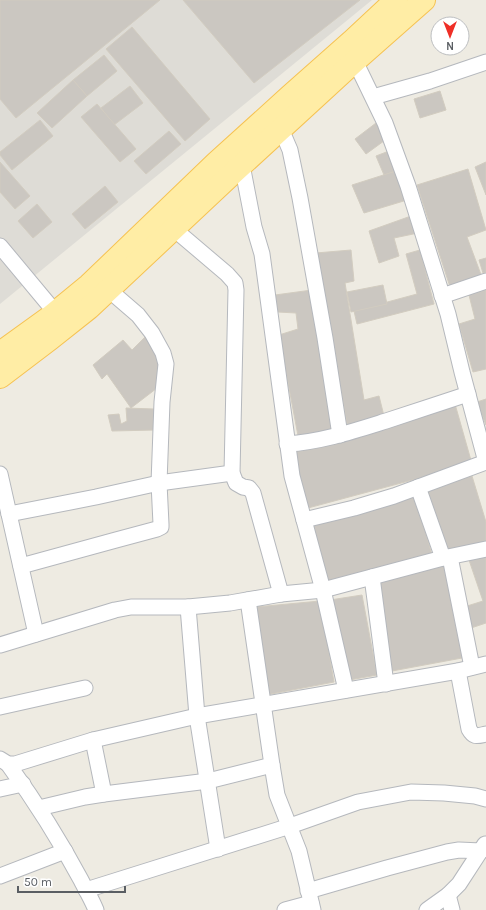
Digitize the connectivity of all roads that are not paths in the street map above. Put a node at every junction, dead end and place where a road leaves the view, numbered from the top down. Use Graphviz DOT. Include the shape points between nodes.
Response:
graph roads {
  1 [pos="396,0"];
  2 [pos="424,0"];
  3 [pos="355,61"];
  4 [pos="486,62"];
  5 [pos="373,97"];
  6 [pos="281,128"];
  7 [pos="242,165"];
  8 [pos="174,228"];
  9 [pos="0,246"];
  10 [pos="486,281"];
  11 [pos="109,290"];
  12 [pos="442,296"];
  13 [pos="83,301"];
  14 [pos="55,312"];
  15 [pos="0,353"];
  16 [pos="0,377"];
  17 [pos="468,394"];
  18 [pos="340,435"];
  19 [pos="483,441"];
  20 [pos="287,444"];
  21 [pos="232,473"];
  22 [pos="0,474"];
  23 [pos="159,483"];
  24 [pos="418,487"];
  25 [pos="9,514"];
  26 [pos="304,520"];
  27 [pos="486,549"];
  28 [pos="447,558"];
  29 [pos="21,566"];
  30 [pos="372,577"];
  31 [pos="323,590"];
  32 [pos="281,594"];
  33 [pos="248,600"];
  34 [pos="188,607"];
  35 [pos="36,634"];
  36 [pos="0,645"];
  37 [pos="479,665"];
  38 [pos="458,671"];
  39 [pos="386,684"];
  40 [pos="85,688"];
  41 [pos="346,690"];
  42 [pos="264,705"];
  43 [pos="0,707"];
  44 [pos="197,716"];
  45 [pos="486,734"];
  46 [pos="93,740"];
  47 [pos="4,761"];
  48 [pos="272,765"];
  49 [pos="208,781"];
  50 [pos="23,784"];
  51 [pos="0,789"];
  52 [pos="104,794"];
  53 [pos="486,799"];
  54 [pos="39,808"];
  55 [pos="290,826"];
  56 [pos="218,849"];
  57 [pos="65,851"];
  58 [pos="482,854"];
  59 [pos="0,876"];
  60 [pos="86,890"];
  61 [pos="448,895"];
  62 [pos="311,901"];
  63 [pos="96,910"];
  64 [pos="285,910"];
  65 [pos="427,910"];
  66 [pos="452,910"];
  1 -- 13 [label="main road" via="152,223 89,285"];
  2 -- 3 [label="main road"];
  3 -- 5 [label="street"];
  3 -- 6 [label="main road"];
  4 -- 5 [label="street"];
  5 -- 12 [label="street" via="408,186"];
  6 -- 7 [label="main road"];
  6 -- 18 [label="street" via="290,150 300,198"];
  7 -- 8 [label="main road"];
  7 -- 20 [label="street" via="262,254"];
  8 -- 11 [label="main road"];
  8 -- 21 [label="street" via="235,283"];
  9 -- 14 [label="street"];
  10 -- 12 [label="street"];
  11 -- 13 [label="main road"];
  11 -- 23 [label="street" via="138,315 152,333 166,364"];
  12 -- 17 [label="street"];
  13 -- 14 [label="main road"];
  13 -- 16 [label="main road" via="50,339"];
  14 -- 15 [label="main road"];
  17 -- 18 [label="street"];
  17 -- 19 [label="street"];
  18 -- 20 [label="street"];
  19 -- 24 [label="street" via="486,462"];
  20 -- 26 [label="street" via="292,476"];
  21 -- 23 [label="street"];
  21 -- 32 [label="street" via="236,483 249,488 252,493"];
  22 -- 25 [label="street"];
  23 -- 25 [label="street"];
  23 -- 29 [label="street" via="161,527"];
  24 -- 26 [label="street" via="354,508"];
  24 -- 28 [label="street"];
  25 -- 29 [label="street"];
  26 -- 31 [label="street"];
  27 -- 28 [label="street"];
  28 -- 30 [label="street"];
  28 -- 37 [label="street"];
  29 -- 35 [label="street"];
  30 -- 31 [label="street"];
  30 -- 39 [label="street"];
  31 -- 32 [label="street"];
  31 -- 41 [label="street"];
  32 -- 33 [label="street"];
  33 -- 34 [label="street"];
  33 -- 42 [label="street"];
  34 -- 35 [label="street" via="132,607 115,610"];
  34 -- 44 [label="street"];
  35 -- 36 [label="street"];
  37 -- 38 [label="street"];
  38 -- 39 [label="street"];
  38 -- 45 [label="street" via="469,729 476,736"];
  39 -- 41 [label="street"];
  40 -- 43 [label="street"];
  41 -- 42 [label="street"];
  42 -- 44 [label="street"];
  42 -- 48 [label="street"];
  44 -- 46 [label="street"];
  44 -- 49 [label="street"];
  46 -- 47 [label="street" via="15,764"];
  46 -- 52 [label="street"];
  47 -- 50 [label="street"];
  48 -- 49 [label="street"];
  48 -- 55 [label="street" via="277,794"];
  49 -- 52 [label="street"];
  49 -- 56 [label="street"];
  50 -- 51 [label="street"];
  50 -- 54 [label="street"];
  52 -- 54 [label="street"];
  53 -- 55 [label="street" via="444,793 411,792 358,802"];
  54 -- 57 [label="street"];
  55 -- 56 [label="street"];
  55 -- 62 [label="street"];
  56 -- 60 [label="street"];
  57 -- 59 [label="street"];
  57 -- 60 [label="street"];
  58 -- 61 [label="street" via="460,884"];
  58 -- 62 [label="street" via="459,850 387,868"];
  60 -- 63 [label="street"];
  61 -- 65 [label="street"];
  61 -- 66 [label="street"];
  62 -- 64 [label="street"];
}
